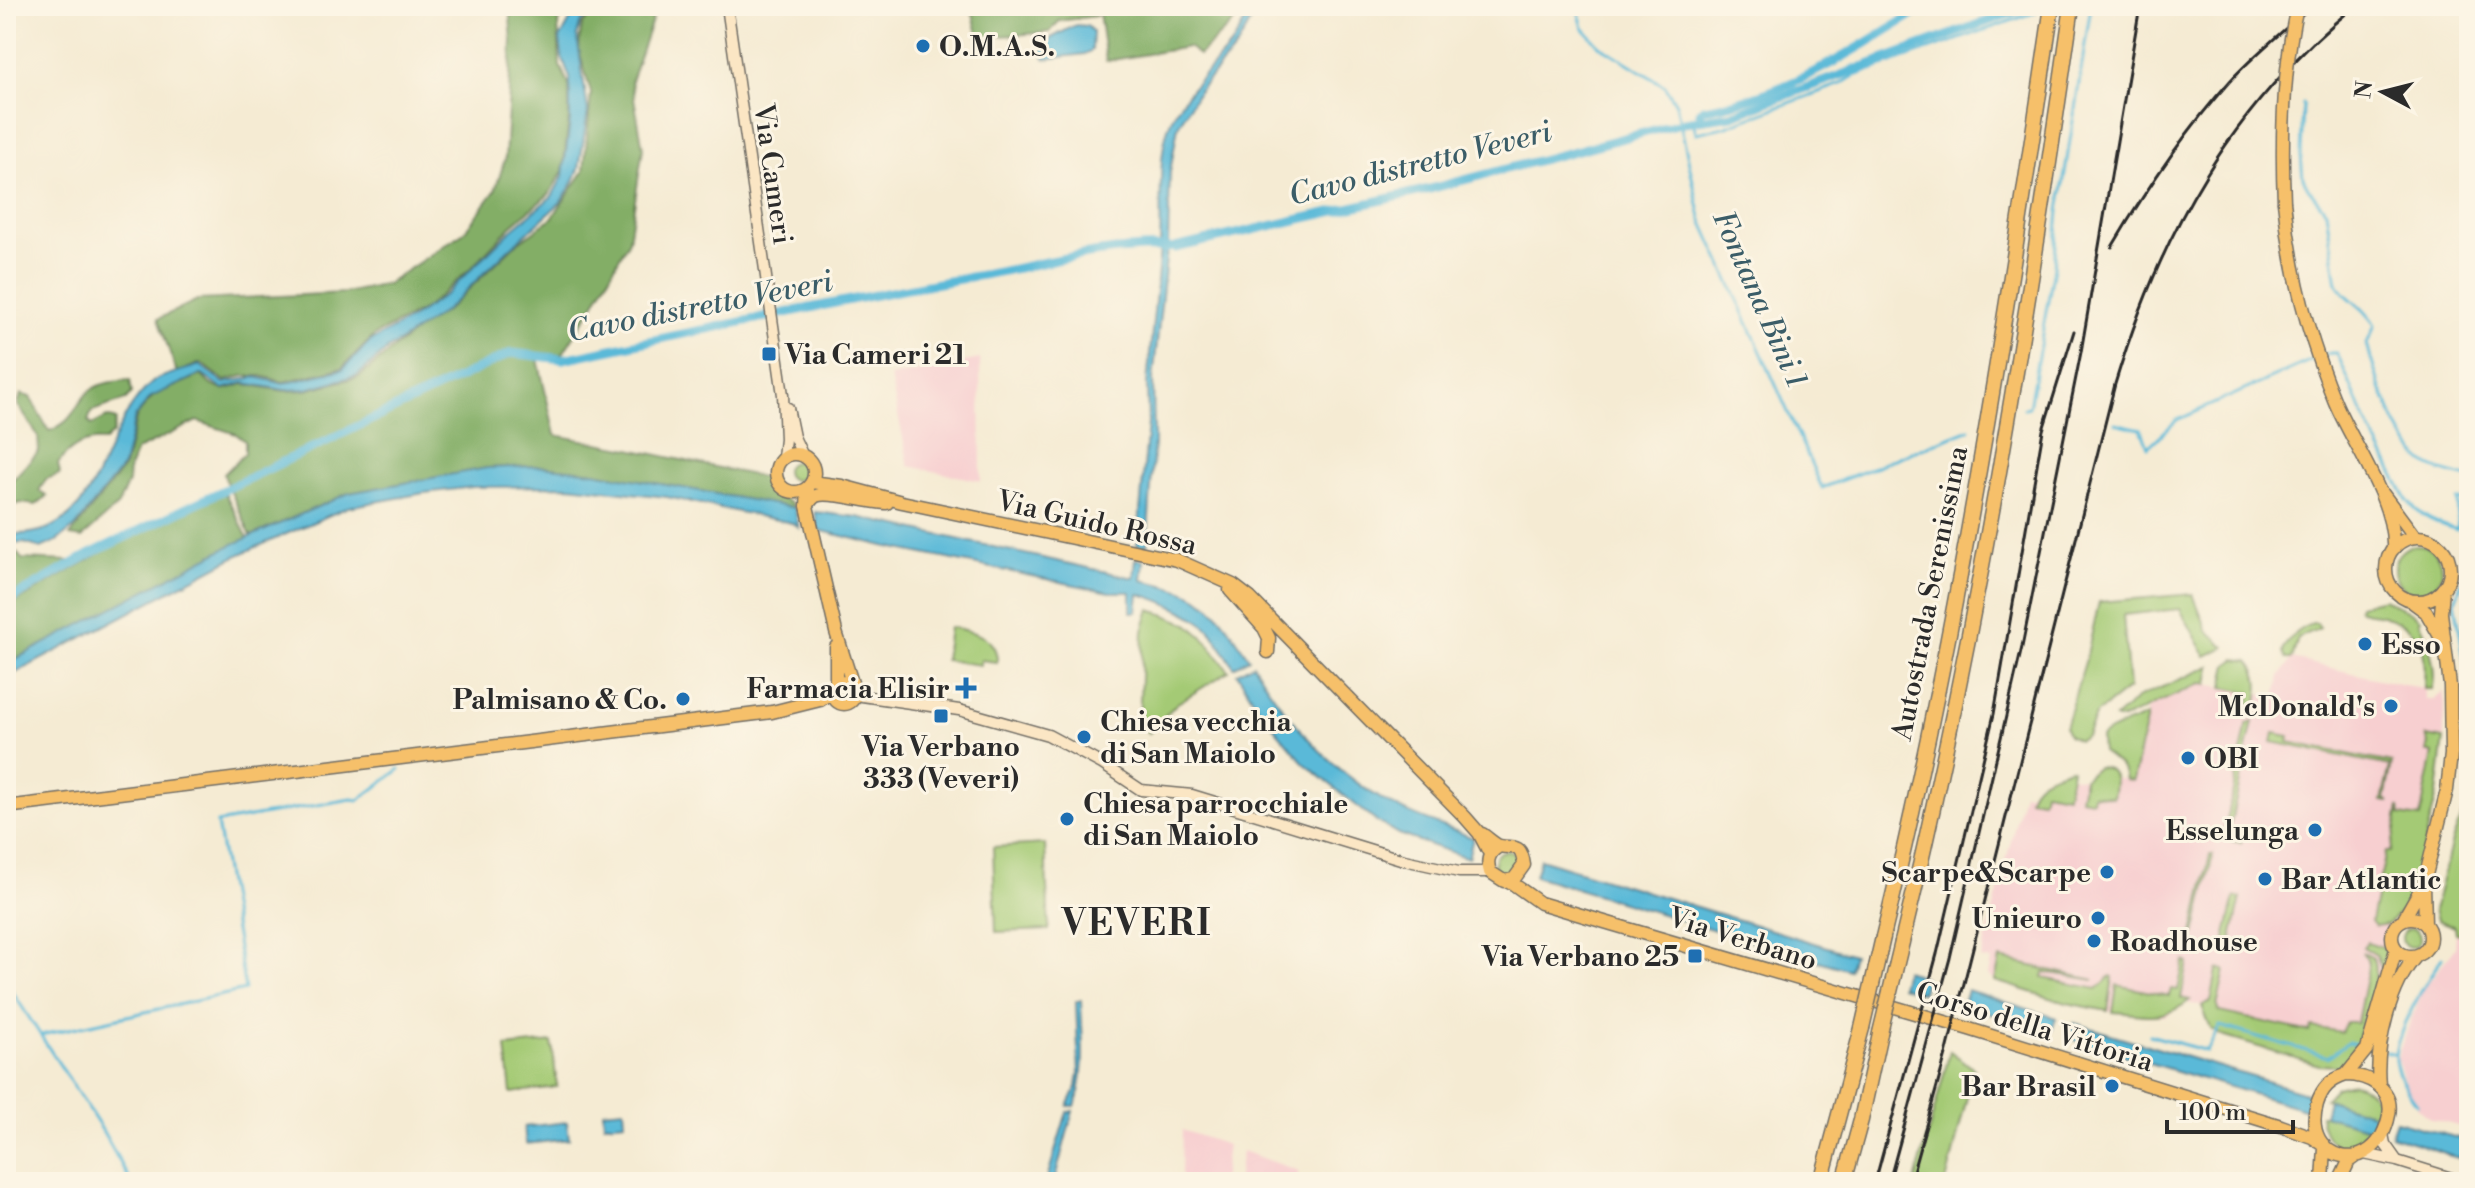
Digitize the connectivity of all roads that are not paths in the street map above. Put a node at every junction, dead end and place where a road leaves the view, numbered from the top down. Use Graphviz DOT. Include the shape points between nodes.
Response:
graph roads {
  1 [pos="727,6"];
  2 [pos="2052,6"];
  3 [pos="2072,6"];
  4 [pos="2297,6"];
  5 [pos="783,395"];
  6 [pos="802,454"];
  7 [pos="783,457"];
  8 [pos="807,483"];
  9 [pos="2375,483"];
  10 [pos="902,502"];
  11 [pos="807,506"];
  12 [pos="2415,537"];
  13 [pos="2393,548"];
  14 [pos="1215,577"];
  15 [pos="2443,589"];
  16 [pos="2411,601"];
  17 [pos="836,632"];
  18 [pos="2444,645"];
  19 [pos="1268,652"];
  20 [pos="854,690"];
  21 [pos="836,693"];
  22 [pos="6,807"];
  23 [pos="1495,850"];
  24 [pos="1522,871"];
  25 [pos="1490,872"];
  26 [pos="1509,881"];
  27 [pos="2424,883"];
  28 [pos="2403,920"];
  29 [pos="1606,921"];
  30 [pos="2425,924"];
  31 [pos="2396,949"];
  32 [pos="2417,955"];
  33 [pos="1867,999"];
  34 [pos="2373,1049"];
  35 [pos="2346,1075"];
  36 [pos="2379,1085"];
  37 [pos="2314,1115"];
  38 [pos="2281,1126"];
  39 [pos="2383,1134"];
  40 [pos="2324,1146"];
  41 [pos="2360,1155"];
  42 [pos="2397,1161"];
  43 [pos="1821,1182"];
  44 [pos="1844,1182"];
  45 [pos="2323,1182"];
  46 [pos="2339,1182"];
  47 [pos="2464,1182"];
  1 -- 5 [label="street, Via Cameri"];
  2 -- 43 [label="highway, Autostrada Serenissima, bridge" via="1978,475 1907,837"];
  3 -- 44 [label="highway, Autostrada Serenissima, bridge" via="2038,245 1984,551 1926,841"];
  4 -- 9 [label="main road, bridge" via="2285,93 2284,202 2292,266 2318,358"];
  5 -- 6 [label="street"];
  5 -- 7 [label="street"];
  6 -- 7 [label="main road"];
  6 -- 8 [label="main road" via="810,460"];
  7 -- 8 [label="main road" via="776,467 784,489"];
  8 -- 10 [label="main road, Via Guido Rossa"];
  8 -- 11 [label="main road"];
  9 -- 12 [label="main road"];
  9 -- 13 [label="main road" via="2390,522"];
  10 -- 11 [label="main road" via="825,495"];
  10 -- 14 [label="main road, Via Guido Rossa" via="1177,560"];
  11 -- 17 [label="main road"];
  12 -- 13 [label="main road"];
  12 -- 15 [label="main road" via="2432,540 2445,552 2450,571"];
  13 -- 16 [label="main road" via="2386,564 2388,583"];
  14 -- 19 [label="main road" via="1264,628"];
  14 -- 23 [label="main road, Via Guido Rossa" via="1250,598"];
  15 -- 16 [label="main road" via="2429,600"];
  15 -- 18 [label="main road"];
  16 -- 18 [label="main road" via="2426,612"];
  17 -- 20 [label="main road"];
  17 -- 21 [label="main road"];
  18 -- 27 [label="main road" via="2451,754"];
  20 -- 21 [label="main road" via="845,682"];
  20 -- 21 [label="main road" via="850,703"];
  20 -- 25 [label="street" via="959,710 1048,735 1141,790 1192,795 1444,870"];
  21 -- 22 [label="main road" via="815,709"];
  23 -- 24 [label="main road" via="1509,845 1518,850"];
  23 -- 25 [label="main road" via="1488,860"];
  24 -- 26 [label="main road"];
  24 -- 29 [label="main road, Via Verbano" via="1542,896"];
  25 -- 26 [label="main road"];
  26 -- 29 [label="main road, Via Verbano" via="1540,903"];
  27 -- 28 [label="main road"];
  27 -- 30 [label="main road"];
  28 -- 30 [label="main road" via="2415,918"];
  28 -- 31 [label="main road" via="2393,934"];
  29 -- 33 [label="main road, Via Verbano"];
  30 -- 32 [label="main road" via="2430,939"];
  31 -- 32 [label="main road"];
  31 -- 34 [label="main road"];
  32 -- 34 [label="main road"];
  33 -- 38 [label="main road, Corso della Vittoria"];
  34 -- 35 [label="main road"];
  34 -- 36 [label="main road"];
  35 -- 36 [label="main road" via="2367,1077"];
  35 -- 37 [label="main road" via="2327,1085"];
  36 -- 39 [label="main road" via="2390,1106"];
  37 -- 38 [label="main road"];
  37 -- 40 [label="main road"];
  38 -- 40 [label="main road, Corso della Vittoria"];
  39 -- 41 [label="main road"];
  39 -- 42 [label="street"];
  40 -- 41 [label="main road" via="2339,1155"];
  40 -- 45 [label="main road"];
  41 -- 42 [label="street"];
  41 -- 46 [label="main road" via="2349,1161"];
  42 -- 47 [label="street"];
}
